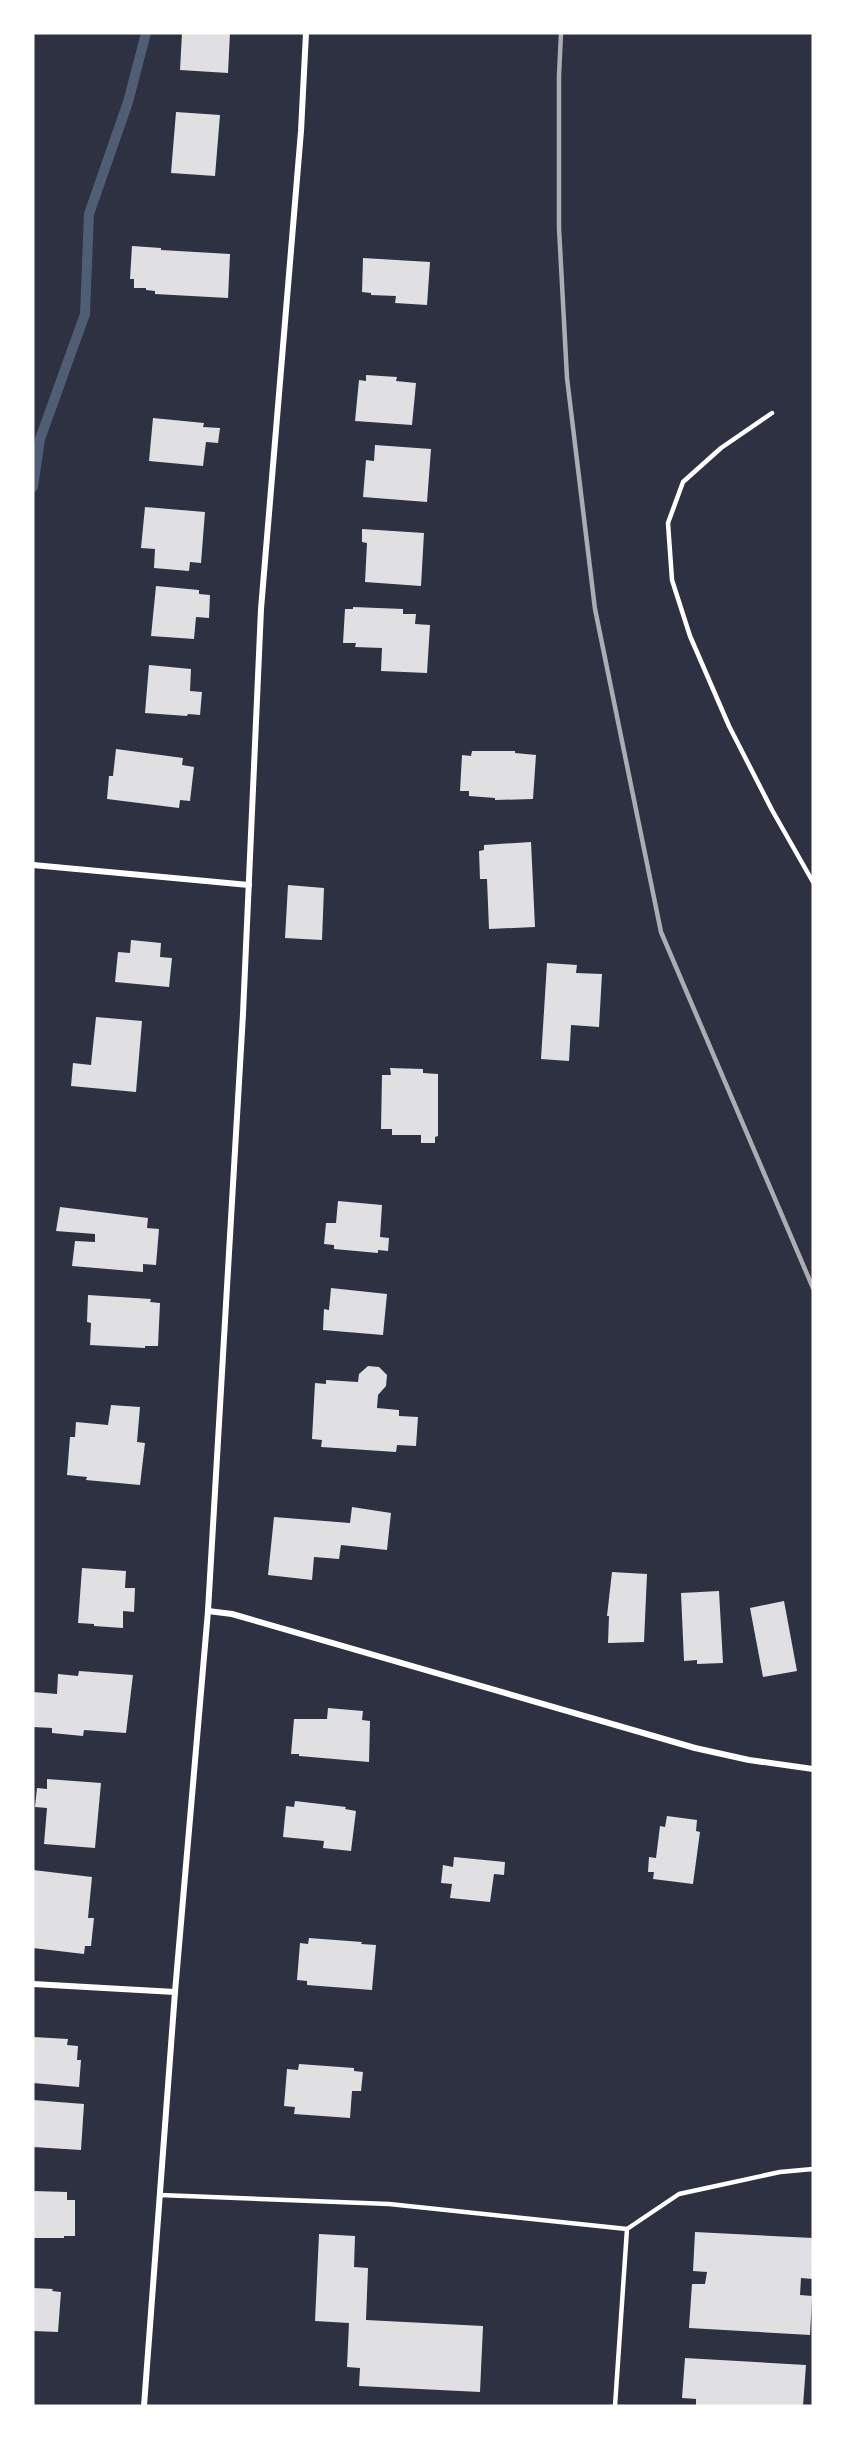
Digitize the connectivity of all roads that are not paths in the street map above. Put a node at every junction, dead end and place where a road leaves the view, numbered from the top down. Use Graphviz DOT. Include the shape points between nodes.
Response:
graph roads {
  1 [pos="306,33"];
  2 [pos="772,413"];
  3 [pos="33,865"];
  4 [pos="813,882"];
  5 [pos="249,885"];
  6 [pos="208,1611"];
  7 [pos="813,1769"];
  8 [pos="33,1984"];
  9 [pos="175,1992"];
  10 [pos="813,2169"];
  11 [pos="160,2195"];
  12 [pos="627,2229"];
  13 [pos="144,2406"];
  14 [pos="615,2406"];
  1 -- 5 [label="street" via="261,609"];
  2 -- 4 [label="lane" via="721,448 683,482 668,523 672,580 690,636 729,726"];
  3 -- 5 [label="street"];
  5 -- 6 [label="street"];
  6 -- 7 [label="street" via="243,1617 695,1748"];
  6 -- 9 [label="street"];
  8 -- 9 [label="street"];
  9 -- 11 [label="street"];
  10 -- 12 [label="lane" via="780,2172 679,2194"];
  11 -- 12 [label="lane" via="389,2204"];
  11 -- 13 [label="street"];
  12 -- 14 [label="lane"];
}
